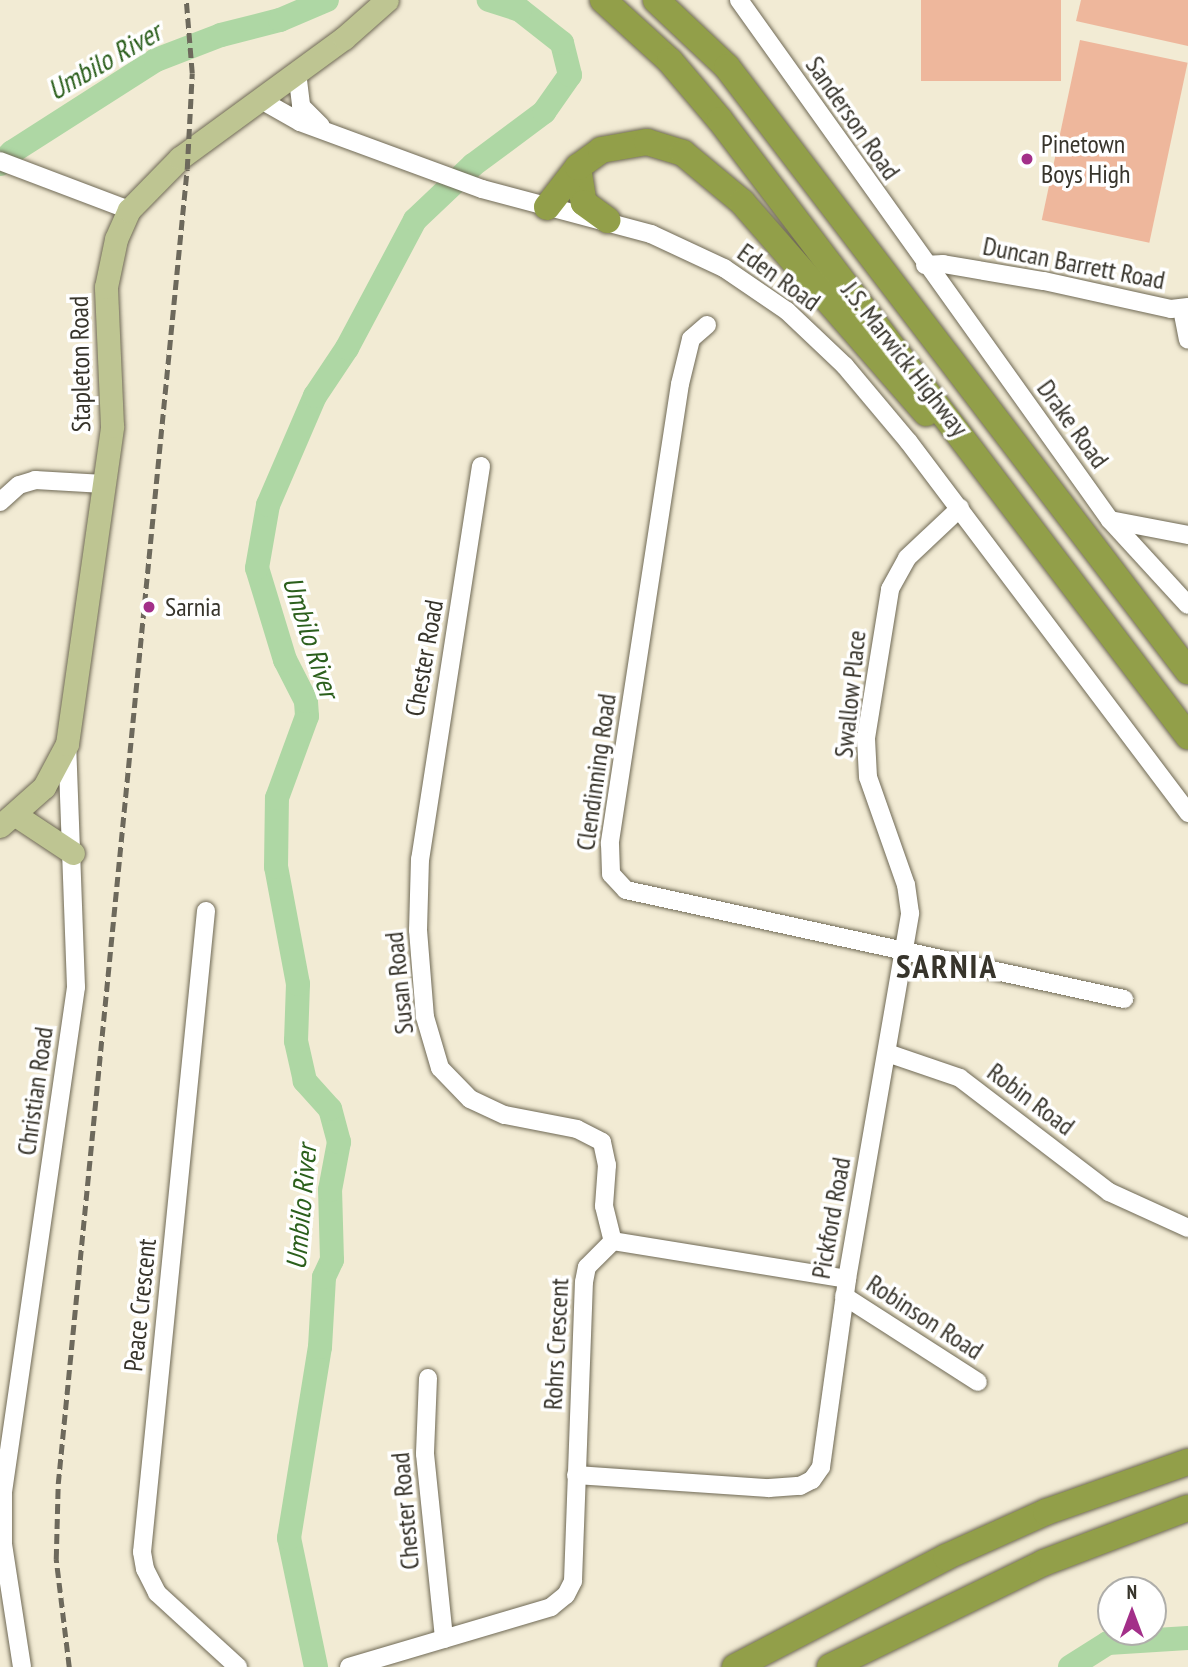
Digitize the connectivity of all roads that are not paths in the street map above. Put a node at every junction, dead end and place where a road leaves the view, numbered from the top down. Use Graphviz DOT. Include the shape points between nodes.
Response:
graph roads {
  1 [pos="387,0"];
  2 [pos="603,0"];
  3 [pos="656,0"];
  4 [pos="676,0"];
  5 [pos="739,0"];
  6 [pos="727,67"];
  7 [pos="297,72"];
  8 [pos="261,100"];
  9 [pos="327,131"];
  10 [pos="7,164"];
  11 [pos="579,167"];
  12 [pos="547,207"];
  13 [pos="129,210"];
  14 [pos="607,219"];
  15 [pos="925,265"];
  16 [pos="1185,308"];
  17 [pos="707,324"];
  18 [pos="1188,339"];
  19 [pos="481,466"];
  20 [pos="104,484"];
  21 [pos="0,502"];
  22 [pos="960,508"];
  23 [pos="1110,520"];
  24 [pos="1027,527"];
  25 [pos="1188,535"];
  26 [pos="1123,581"];
  27 [pos="1188,605"];
  28 [pos="1188,652"];
  29 [pos="1188,671"];
  30 [pos="1188,736"];
  31 [pos="67,744"];
  32 [pos="1188,813"];
  33 [pos="8,821"];
  34 [pos="73,853"];
  35 [pos="420,859"];
  36 [pos="206,911"];
  37 [pos="906,949"];
  38 [pos="1124,999"];
  39 [pos="887,1053"];
  40 [pos="1188,1228"];
  41 [pos="613,1241"];
  42 [pos="845,1287"];
  43 [pos="428,1378"];
  44 [pos="978,1382"];
  45 [pos="1188,1462"];
  46 [pos="576,1475"];
  47 [pos="1188,1508"];
  48 [pos="444,1639"];
  49 [pos="22,1667"];
  50 [pos="238,1667"];
  51 [pos="349,1667"];
  52 [pos="735,1667"];
  53 [pos="830,1667"];
  1 -- 7 [label="main road, Stapleton Road"];
  2 -- 24 [label="highway, J.S. Marwick Highway" via="670,61 720,120 980,457"];
  3 -- 6 [label="highway, J.S. Marwick Highway"];
  4 -- 6 [label="highway"];
  5 -- 15 [label="street, Sanderson Road"];
  6 -- 26 [label="highway, J.S. Marwick Highway"];
  7 -- 8 [label="main road, Stapleton Road"];
  7 -- 9 [label="street" via="301,106"];
  8 -- 9 [label="street, Eden Road"];
  8 -- 13 [label="main road, Stapleton Road" via="180,158"];
  9 -- 12 [label="street, Eden Road" via="482,189"];
  10 -- 13 [label="street"];
  11 -- 12 [label="highway"];
  11 -- 14 [label="highway" via="584,203"];
  11 -- 24 [label="highway" via="601,149 647,142 683,153 710,171"];
  12 -- 14 [label="street, Eden Road"];
  13 -- 20 [label="main road, Stapleton Road" via="116,239 106,286 112,426"];
  14 -- 22 [label="street, Eden Road" via="689,249 787,311 845,366"];
  15 -- 16 [label="street, Duncan Barrett Road" via="1044,281"];
  15 -- 23 [label="street, Drake Road"];
  16 -- 18 [label="street, Duncan Barrett Road"];
  17 -- 37 [label="street, Clendinning Road" via="691,339 680,384 610,844 611,874 626,890"];
  19 -- 35 [label="street, Chester Road"];
  20 -- 21 [label="street" via="35,480 19,485"];
  20 -- 31 [label="main road, Stapleton Road"];
  22 -- 32 [label="street, Eden Road"];
  22 -- 37 [label="street, Swallow Place" via="906,558 890,589 866,738 868,777 909,902"];
  23 -- 25 [label="street"];
  23 -- 27 [label="street, Drake Road"];
  24 -- 30 [label="highway, J.S. Marwick Highway"];
  26 -- 28 [label="highway"];
  26 -- 29 [label="highway"];
  31 -- 33 [label="main road, Stapleton Road" via="44,787"];
  31 -- 34 [label="street, Christian Road"];
  33 -- 34 [label="main road"];
  34 -- 49 [label="street, Christian Road" via="78,941 72,1022 3,1492 3,1545"];
  35 -- 41 [label="street, Susan Road" via="418,930 425,1017 440,1068 481,1107 595,1135 606,1150 604,1206"];
  36 -- 50 [label="street, Peace Crescent" via="142,1552 157,1593"];
  37 -- 38 [label="street, Clendinning Road"];
  37 -- 39 [label="street, Pickford Road"];
  39 -- 40 [label="street, Robin Road" via="960,1078 1132,1206"];
  39 -- 42 [label="street, Pickford Road"];
  41 -- 42 [label="street"];
  41 -- 46 [label="street, Rohrs Crescent" via="587,1266 584,1282"];
  42 -- 44 [label="street, Robinson Road"];
  42 -- 46 [label="street, Pickford Road" via="825,1452 812,1480 800,1486"];
  43 -- 48 [label="street, Chester Road" via="425,1454"];
  45 -- 52 [label="highway" via="1046,1512 946,1557"];
  46 -- 48 [label="street" via="573,1581 566,1595 551,1607"];
  47 -- 53 [label="highway" via="1031,1568"];
  48 -- 51 [label="street"];
}
